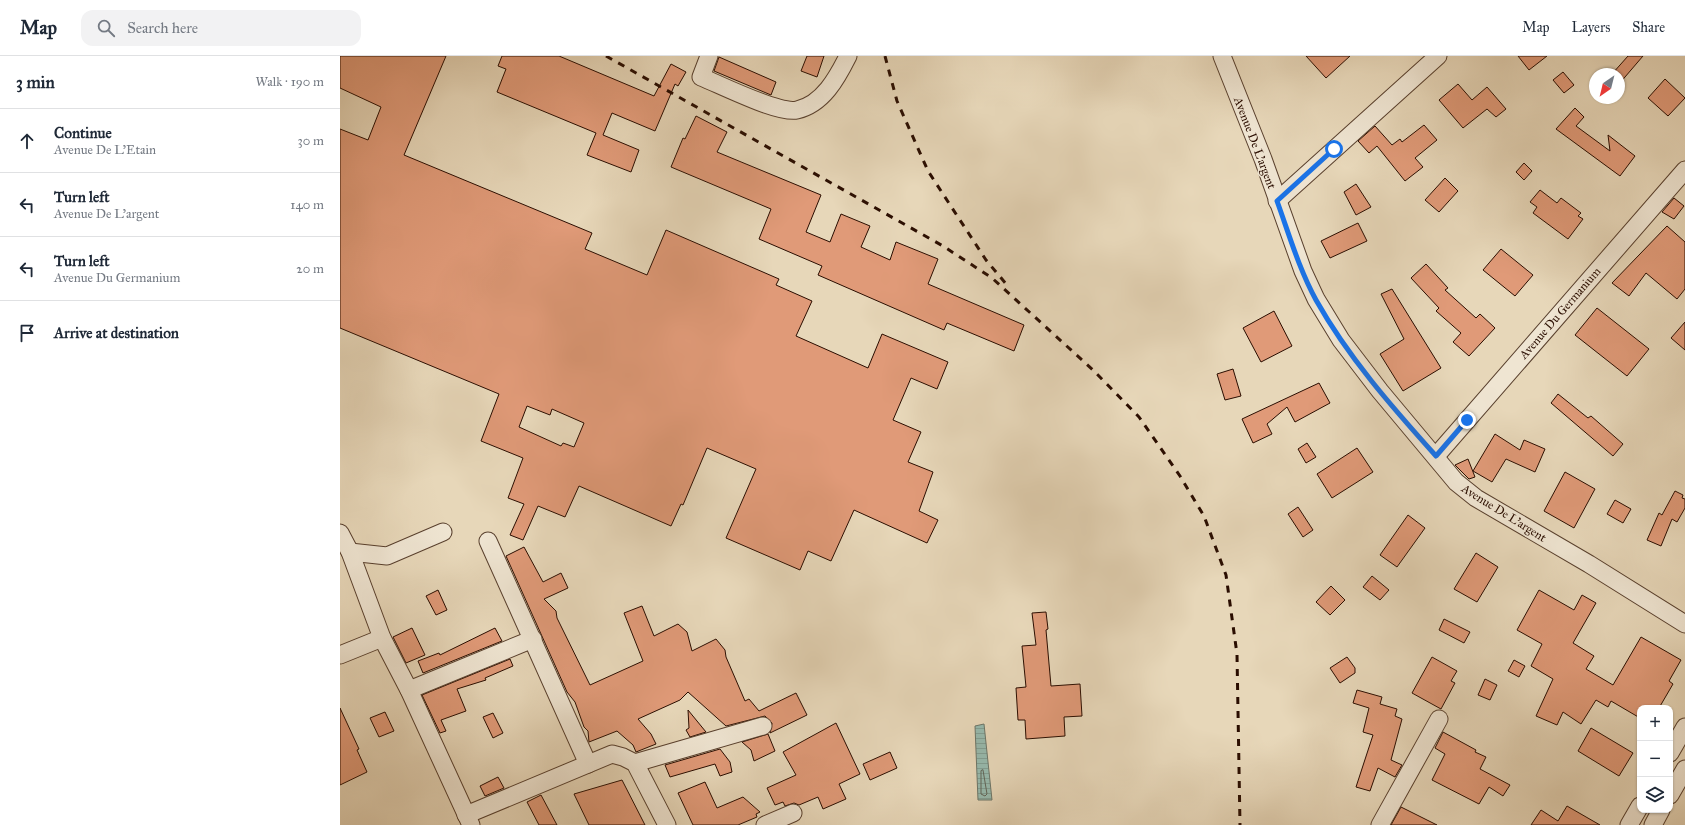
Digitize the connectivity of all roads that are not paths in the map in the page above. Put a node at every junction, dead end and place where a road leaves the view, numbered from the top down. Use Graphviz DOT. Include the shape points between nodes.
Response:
graph roads {
  1 [pos="709,56"];
  2 [pos="848,56"];
  3 [pos="1222,56"];
  4 [pos="1438,56"];
  5 [pos="1685,170"];
  6 [pos="1277,201"];
  7 [pos="1436,456"];
  8 [pos="443,532"];
  9 [pos="340,533"];
  10 [pos="488,541"];
  11 [pos="350,552"];
  12 [pos="1685,624"];
  13 [pos="382,638"];
  14 [pos="533,639"];
  15 [pos="340,655"];
  16 [pos="409,690"];
  17 [pos="1439,719"];
  18 [pos="763,726"];
  19 [pos="1685,727"];
  20 [pos="1673,748"];
  21 [pos="635,763"];
  22 [pos="588,764"];
  23 [pos="1685,769"];
  24 [pos="1673,790"];
  25 [pos="1637,811"];
  26 [pos="793,813"];
  27 [pos="1660,813"];
  28 [pos="469,820"];
  29 [pos="667,825"];
  30 [pos="766,825"];
  31 [pos="1380,825"];
  32 [pos="1629,825"];
  33 [pos="1653,825"];
  1 -- 2 [label="street" via="701,77 772,106 796,110 815,102 835,82"];
  3 -- 6 [label="street, Avenue De L'argent"];
  4 -- 6 [label="street"];
  5 -- 7 [label="street, Avenue Du Germanium"];
  6 -- 7 [label="street, Avenue De L'argent" via="1303,271 1316,299 1341,340 1380,391"];
  7 -- 12 [label="street, Avenue De L'argent" via="1456,482 1476,498"];
  8 -- 11 [label="street" via="387,556"];
  9 -- 11 [label="street"];
  10 -- 14 [label="street"];
  11 -- 13 [label="street"];
  13 -- 15 [label="street"];
  13 -- 16 [label="street"];
  14 -- 16 [label="street"];
  14 -- 22 [label="street"];
  16 -- 28 [label="street"];
  17 -- 31 [label="street"];
  18 -- 21 [label="street"];
  19 -- 20 [label="street"];
  21 -- 22 [label="street" via="612,754"];
  21 -- 29 [label="street"];
  22 -- 28 [label="street"];
  23 -- 24 [label="street"];
  25 -- 32 [label="street"];
  26 -- 30 [label="street"];
  27 -- 33 [label="street"];
}
